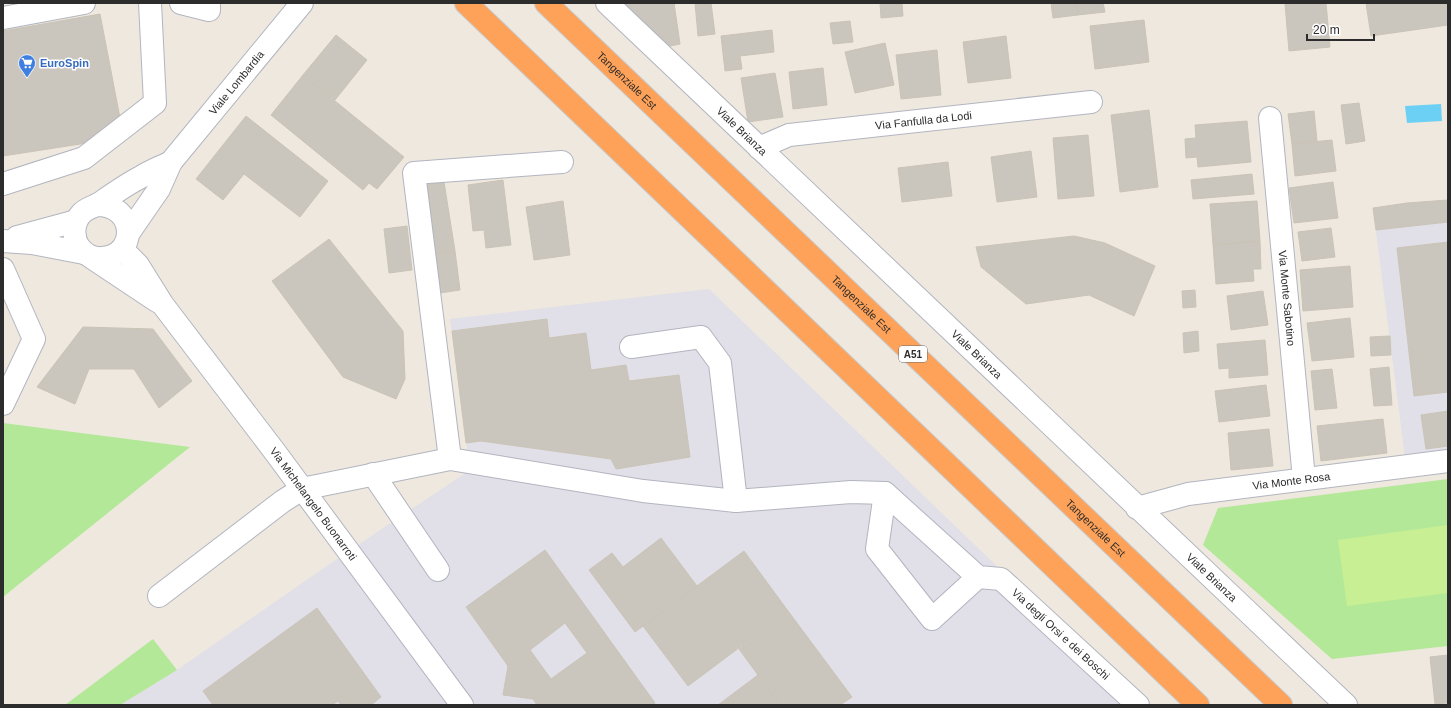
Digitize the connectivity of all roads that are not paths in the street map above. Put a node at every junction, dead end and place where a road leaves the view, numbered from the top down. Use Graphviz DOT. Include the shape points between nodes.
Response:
graph roads {
  1 [pos="84,3"];
  2 [pos="150,3"];
  3 [pos="181,3"];
  4 [pos="302,3"];
  5 [pos="466,3"];
  6 [pos="546,3"];
  7 [pos="607,3"];
  8 [pos="209,7"];
  9 [pos="3,18"];
  10 [pos="1091,102"];
  11 [pos="1270,118"];
  12 [pos="759,148"];
  13 [pos="171,162"];
  14 [pos="562,162"];
  15 [pos="3,184"];
  16 [pos="96,205"];
  17 [pos="76,222"];
  18 [pos="4,241"];
  19 [pos="125,242"];
  20 [pos="88,255"];
  21 [pos="3,269"];
  22 [pos="163,304"];
  23 [pos="631,347"];
  24 [pos="3,404"];
  25 [pos="450,459"];
  26 [pos="1448,460"];
  27 [pos="373,474"];
  28 [pos="1304,479"];
  29 [pos="302,488"];
  30 [pos="885,493"];
  31 [pos="736,501"];
  32 [pos="1137,508"];
  33 [pos="438,570"];
  34 [pos="978,577"];
  35 [pos="159,596"];
  36 [pos="462,705"];
  37 [pos="1138,705"];
  38 [pos="1198,705"];
  39 [pos="1281,705"];
  40 [pos="1346,705"];
  1 -- 9 [label="street"];
  2 -- 15 [label="street" via="155,103 84,158"];
  3 -- 8 [label="street"];
  4 -- 13 [label="street, Viale Lombardia"];
  5 -- 38 [label="highway"];
  6 -- 39 [label="highway, Tangenziale Est / A51"];
  7 -- 12 [label="street, Viale Brianza"];
  10 -- 12 [label="street, Via Fanfulla da Lodi" via="789,135"];
  11 -- 28 [label="street, Via Monte Sabotino"];
  12 -- 32 [label="street, Viale Brianza"];
  13 -- 16 [label="street, Viale Lombardia" via="140,177"];
  13 -- 19 [label="street, Viale Lombardia" via="159,189"];
  14 -- 25 [label="street" via="414,173"];
  16 -- 17 [label="street, Viale Lombardia" via="88,208"];
  16 -- 19 [label="street" via="113,208 125,219 128,227"];
  17 -- 18 [label="street, Viale Lombardia"];
  17 -- 20 [label="street" via="75,239"];
  18 -- 20 [label="street, Viale Lombardia" via="32,243"];
  19 -- 20 [label="street, Viale Lombardia" via="116,254 108,258"];
  19 -- 22 [label="street, Via Michelangelo Buonarroti"];
  20 -- 22 [label="street, Via Michelangelo Buonarroti"];
  21 -- 24 [label="street" via="34,339"];
  22 -- 29 [label="street, Via Michelangelo Buonarroti"];
  23 -- 31 [label="street" via="702,337 720,363"];
  25 -- 27 [label="street"];
  25 -- 31 [label="street" via="643,491"];
  26 -- 28 [label="street, Via Monte Rosa"];
  27 -- 29 [label="street"];
  27 -- 33 [label="street"];
  28 -- 32 [label="street, Via Monte Rosa" via="1188,494"];
  29 -- 35 [label="street"];
  29 -- 36 [label="street, Via Michelangelo Buonarroti"];
  30 -- 31 [label="street" via="851,492"];
  30 -- 34 [label="street"];
  30 -- 34 [label="street" via="877,549 932,619"];
  32 -- 40 [label="street, Viale Brianza"];
  34 -- 37 [label="street, Via degli Orsi e dei Boschi" via="1001,579"];
}
